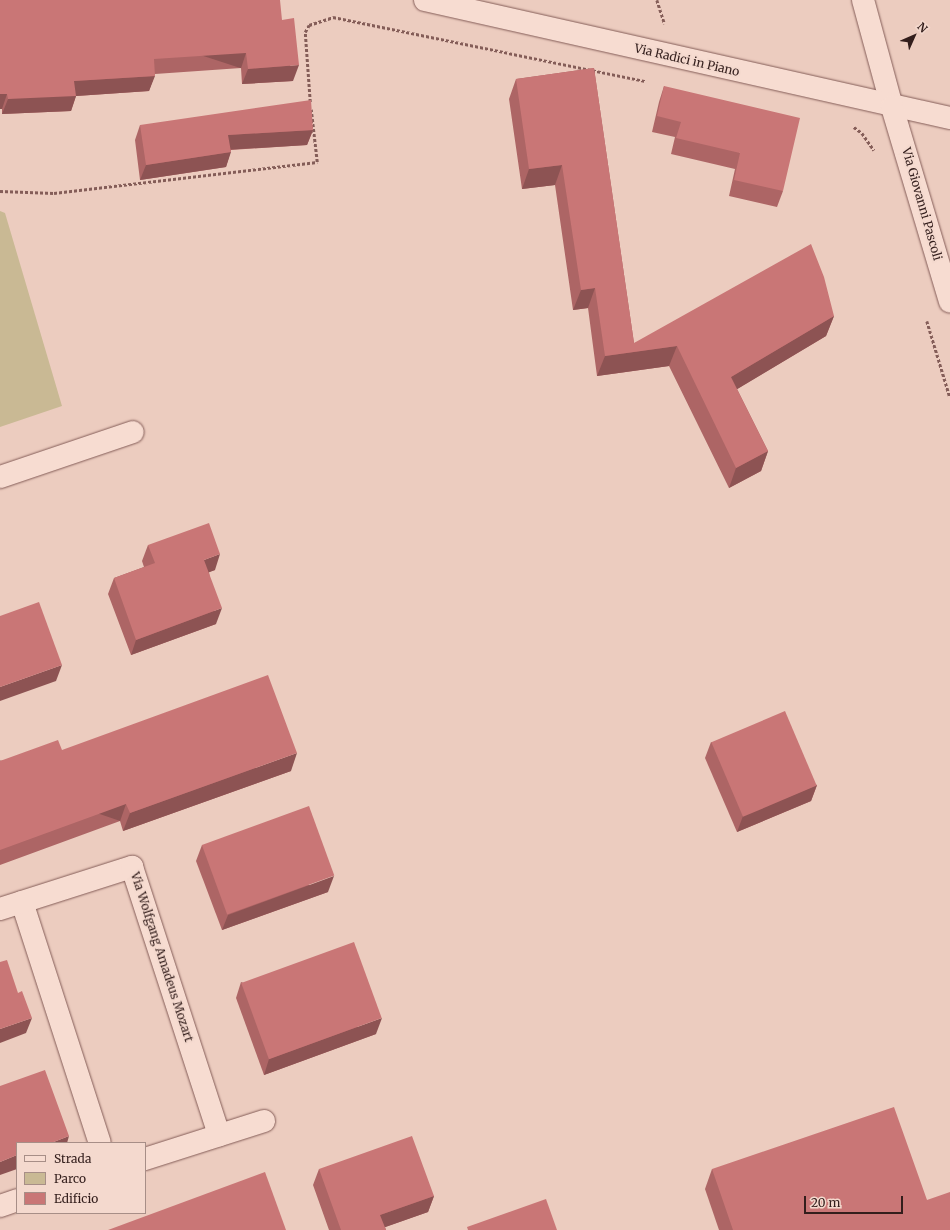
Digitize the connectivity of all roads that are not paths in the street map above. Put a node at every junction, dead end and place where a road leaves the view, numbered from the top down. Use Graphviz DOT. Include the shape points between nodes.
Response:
graph roads {
  1 [pos="426,0"];
  2 [pos="863,0"];
  3 [pos="892,107"];
  4 [pos="950,118"];
  5 [pos="950,302"];
  6 [pos="133,432"];
  7 [pos="0,477"];
  8 [pos="22,902"];
  9 [pos="0,909"];
  10 [pos="264,1121"];
  11 [pos="219,1135"];
  12 [pos="100,1142"];
  13 [pos="146,1159"];
  14 [pos="16,1200"];
  15 [pos="0,1206"];
  1 -- 3 [label="street, Via Radici in Piano"];
  2 -- 3 [label="street, Via Giovanni Pascoli"];
  3 -- 4 [label="street, Via Radici in Piano"];
  3 -- 5 [label="street, Via Giovanni Pascoli"];
  6 -- 7 [label="street"];
  8 -- 9 [label="street, Via Wolfgang Amadeus Mozart"];
  8 -- 11 [label="street, Via Wolfgang Amadeus Mozart" via="132,867"];
  8 -- 12 [label="street"];
  10 -- 11 [label="street"];
  11 -- 13 [label="street"];
  14 -- 15 [label="street"];
}
